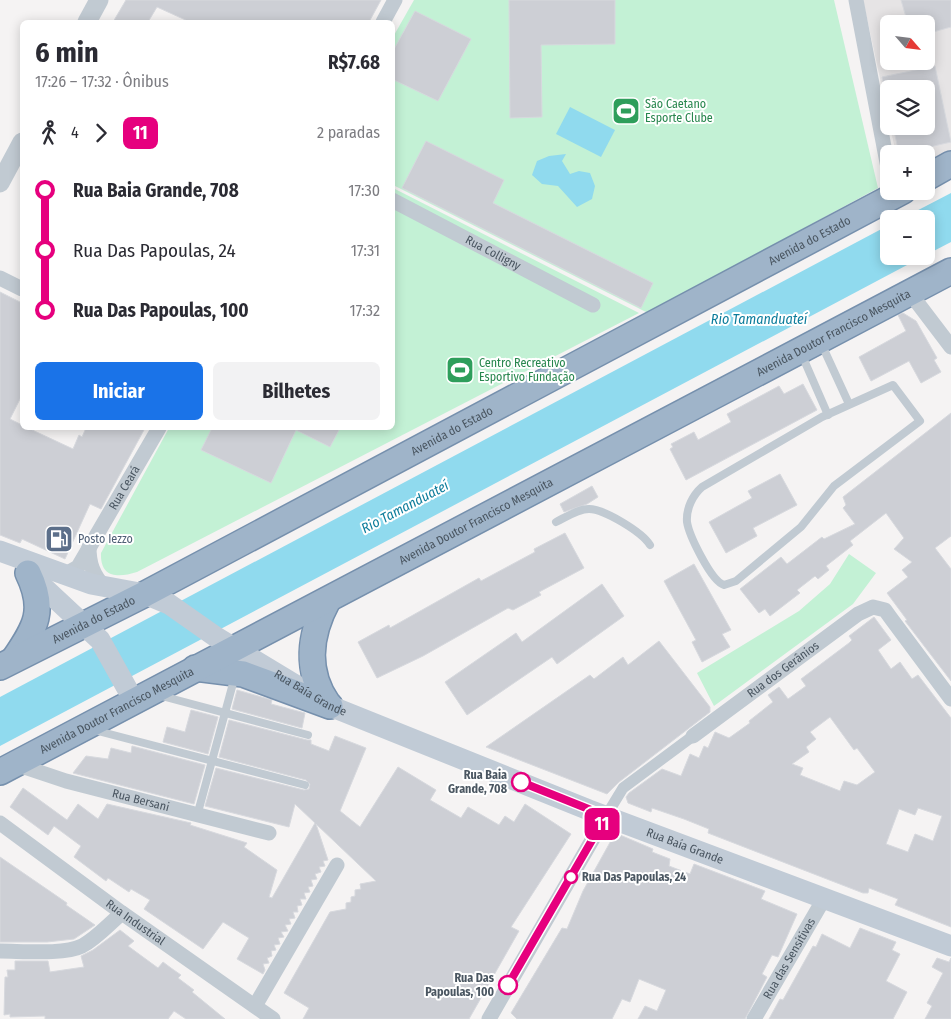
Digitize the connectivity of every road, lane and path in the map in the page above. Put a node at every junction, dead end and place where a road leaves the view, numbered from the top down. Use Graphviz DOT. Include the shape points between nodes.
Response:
graph roads {
  1 [pos="99,0"];
  2 [pos="395,0"];
  3 [pos="856,0"];
  4 [pos="88,20"];
  5 [pos="384,20"];
  6 [pos="885,145"];
  7 [pos="20,146"];
  8 [pos="951,164"];
  9 [pos="935,173"];
  10 [pos="0,183"];
  11 [pos="880,196"];
  12 [pos="395,202"];
  13 [pos="951,271"];
  14 [pos="0,278"];
  15 [pos="20,288"];
  16 [pos="910,293"];
  17 [pos="593,305"];
  18 [pos="810,346"];
  19 [pos="951,347"];
  20 [pos="849,404"];
  21 [pos="828,414"];
  22 [pos="157,430"];
  23 [pos="556,522"];
  24 [pos="650,545"];
  25 [pos="89,547"];
  26 [pos="3,553"];
  27 [pos="28,573"];
  28 [pos="64,575"];
  29 [pos="104,587"];
  30 [pos="145,594"];
  31 [pos="328,600"];
  32 [pos="92,632"];
  33 [pos="225,642"];
  34 [pos="7,663"];
  35 [pos="195,668"];
  36 [pos="236,673"];
  37 [pos="135,692"];
  38 [pos="951,699"];
  39 [pos="329,705"];
  40 [pos="224,713"];
  41 [pos="84,728"];
  42 [pos="308,734"];
  43 [pos="693,736"];
  44 [pos="212,761"];
  45 [pos="8,768"];
  46 [pos="305,785"];
  47 [pos="197,816"];
  48 [pos="606,816"];
  49 [pos="0,823"];
  50 [pos="269,833"];
  51 [pos="337,865"];
  52 [pos="825,897"];
  53 [pos="122,913"];
  54 [pos="951,946"];
  55 [pos="0,952"];
  56 [pos="255,1006"];
  57 [pos="272,1019"];
  58 [pos="489,1019"];
  59 [pos="754,1019"];
  1 -- 4 [label="street"];
  2 -- 5 [label="street"];
  3 -- 6 [label="street"];
  7 -- 10 [label="street"];
  8 -- 9 [label="highway"];
  11 -- 30 [label="highway, Avenida do Estado"];
  12 -- 17 [label="street, Rua Colligny"];
  13 -- 16 [label="highway, Avenida Doutor Francisco Mesquita"];
  14 -- 15 [label="street"];
  16 -- 18 [label="highway, Avenida Doutor Francisco Mesquita"];
  16 -- 19 [label="street"];
  18 -- 20 [label="lane"];
  18 -- 21 [label="lane"];
  18 -- 31 [label="highway, Avenida Doutor Francisco Mesquita"];
  20 -- 21 [label="lane"];
  20 -- 21 [label="lane" via="893,385 920,421 834,486 801,527 736,582 730,585 718,583 691,536 687,522 695,493"];
  22 -- 25 [label="street, Rua Ceará"];
  23 -- 24 [label="lane" via="583,510 598,511 643,536"];
  25 -- 28 [label="street, Rua Ceará" via="75,571"];
  25 -- 29 [label="street" via="94,576"];
  26 -- 27 [label="main road"];
  26 -- 28 [label="main road, Rua Baía Grande"];
  27 -- 32 [label="main road"];
  27 -- 34 [label="highway" via="37,591 37,614 28,637"];
  28 -- 29 [label="main road, Rua Baía Grande"];
  29 -- 30 [label="main road, Rua Baía Grande"];
  30 -- 32 [label="highway, Avenida do Estado"];
  30 -- 33 [label="main road, Rua Baía Grande" via="170,604"];
  31 -- 33 [label="highway, Avenida Doutor Francisco Mesquita"];
  31 -- 39 [label="highway" via="319,620 312,651 313,678"];
  32 -- 34 [label="highway, Avenida do Estado"];
  32 -- 37 [label="main road"];
  33 -- 35 [label="highway, Avenida Doutor Francisco Mesquita"];
  33 -- 39 [label="main road, Rua Baía Grande"];
  35 -- 36 [label="highway"];
  35 -- 37 [label="highway, Avenida Doutor Francisco Mesquita"];
  36 -- 39 [label="highway"];
  36 -- 40 [label="lane"];
  37 -- 40 [label="lane"];
  37 -- 41 [label="highway, Avenida Doutor Francisco Mesquita"];
  38 -- 43 [label="street, Rua dos Gerânios" via="890,617 884,610 874,607 858,614"];
  39 -- 48 [label="main road, Rua Baía Grande"];
  40 -- 42 [label="lane"];
  40 -- 44 [label="lane"];
  41 -- 44 [label="lane"];
  41 -- 45 [label="highway, Avenida Doutor Francisco Mesquita"];
  43 -- 48 [label="street, Rua dos Gerânios" via="623,788"];
  44 -- 46 [label="lane"];
  44 -- 47 [label="lane"];
  45 -- 47 [label="street, Rua Bersani"];
  47 -- 50 [label="street, Rua Bersani"];
  48 -- 52 [label="main road, Rua Baía Grande"];
  48 -- 58 [label="street"];
  49 -- 53 [label="street, Rua Industrial"];
  51 -- 56 [label="street"];
  52 -- 54 [label="main road, Rua Baía Grande"];
  52 -- 59 [label="street, Rua das Sensitivas"];
  53 -- 55 [label="street" via="81,947"];
  53 -- 56 [label="street, Rua Industrial"];
  56 -- 57 [label="street, Rua Industrial"];
}
